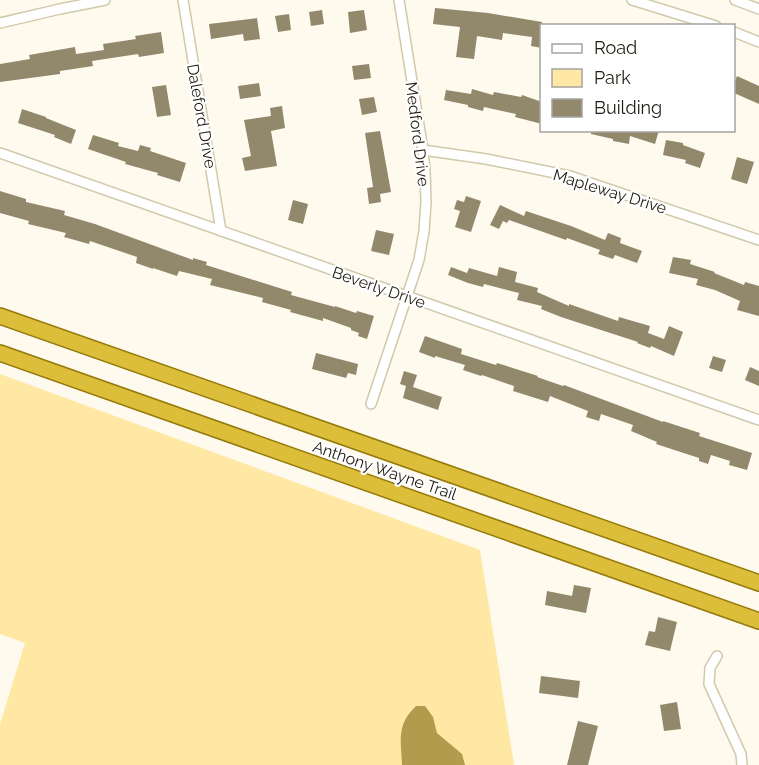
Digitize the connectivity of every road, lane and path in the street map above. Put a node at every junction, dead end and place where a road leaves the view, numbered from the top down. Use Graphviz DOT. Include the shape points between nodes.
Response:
graph roads {
  1 [pos="105,0"];
  2 [pos="183,0"];
  3 [pos="399,0"];
  4 [pos="632,0"];
  5 [pos="735,0"];
  6 [pos="759,9"];
  7 [pos="0,23"];
  8 [pos="710,24"];
  9 [pos="735,32"];
  10 [pos="759,42"];
  11 [pos="423,150"];
  12 [pos="0,153"];
  13 [pos="221,231"];
  14 [pos="759,240"];
  15 [pos="408,297"];
  16 [pos="0,316"];
  17 [pos="0,354"];
  18 [pos="371,404"];
  19 [pos="759,420"];
  20 [pos="759,583"];
  21 [pos="759,621"];
  22 [pos="717,656"];
  23 [pos="742,765"];
  1 -- 7 [label="street"];
  2 -- 13 [label="street, Daleford Drive"];
  3 -- 11 [label="street, Medford Drive"];
  4 -- 8 [label="street"];
  5 -- 6 [label="street"];
  9 -- 10 [label="street"];
  11 -- 14 [label="street, Mapleway Drive" via="570,176"];
  11 -- 15 [label="street, Medford Drive" via="424,231"];
  12 -- 13 [label="street, Beverly Drive"];
  13 -- 15 [label="street, Beverly Drive"];
  15 -- 18 [label="street, Medford Drive"];
  15 -- 19 [label="street, Beverly Drive"];
  16 -- 20 [label="highway, Anthony Wayne Trail"];
  17 -- 21 [label="highway, Anthony Wayne Trail"];
  22 -- 23 [label="street" via="710,668 709,684 741,754"];
}
